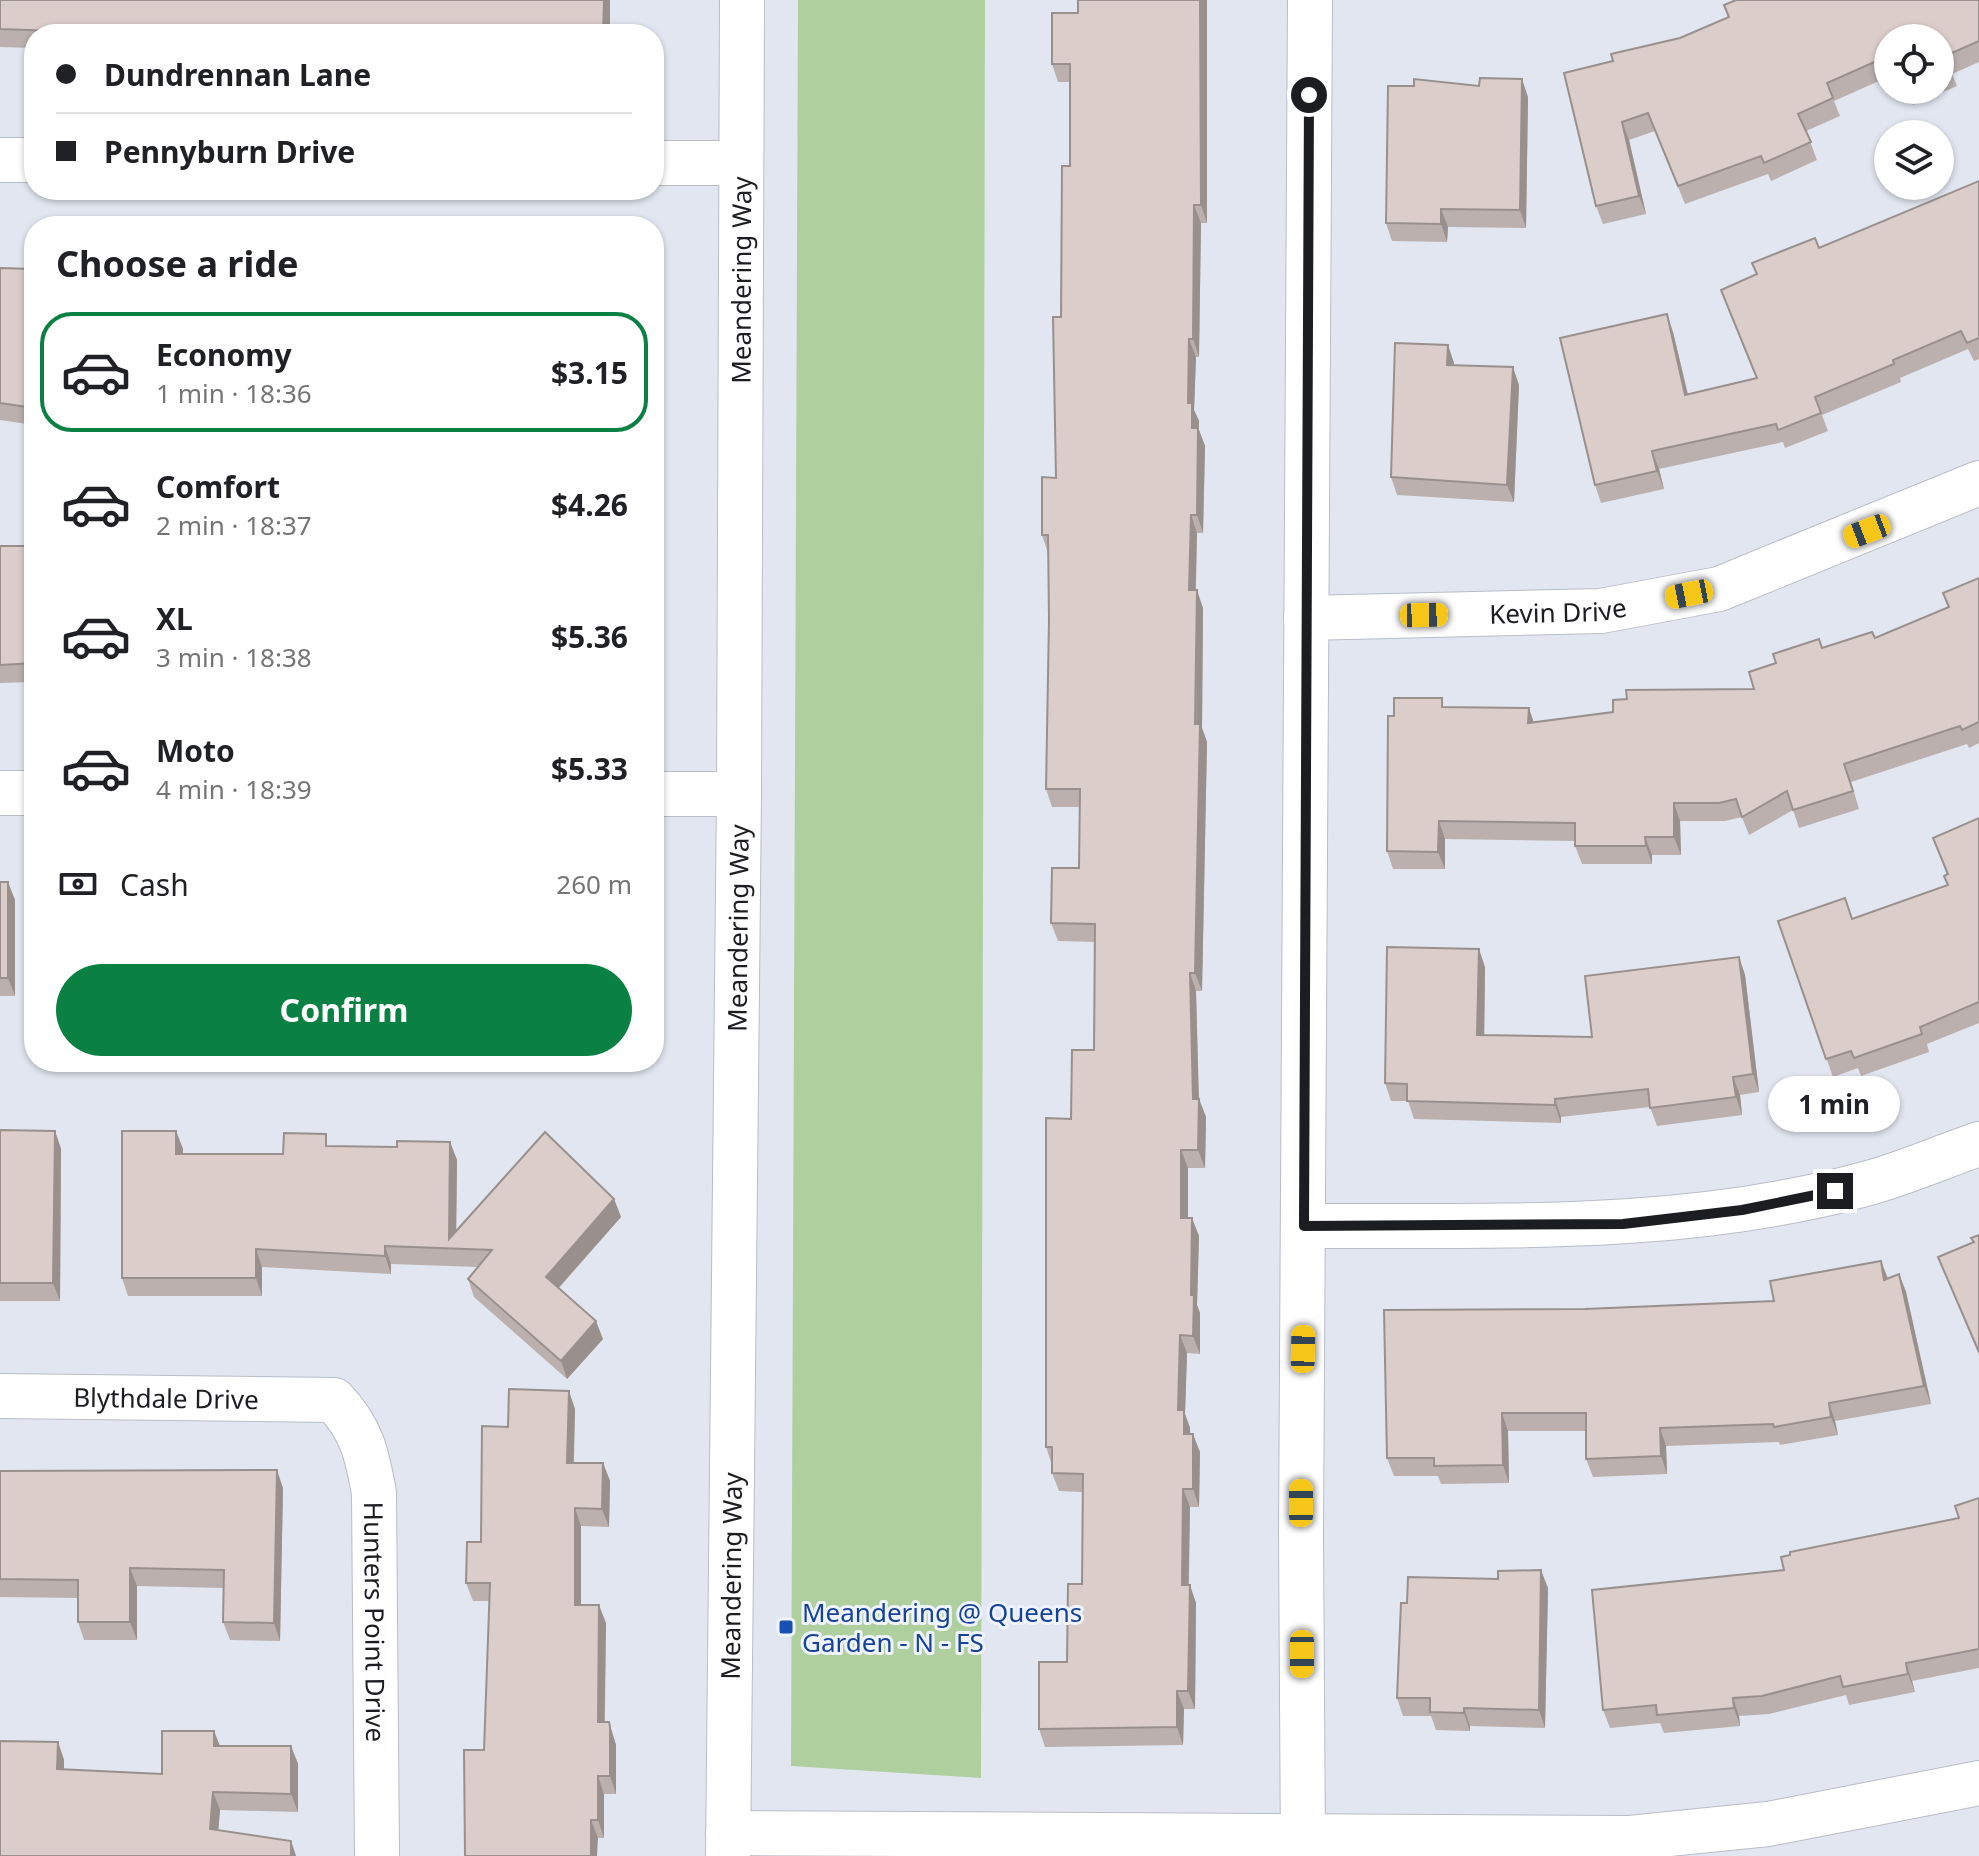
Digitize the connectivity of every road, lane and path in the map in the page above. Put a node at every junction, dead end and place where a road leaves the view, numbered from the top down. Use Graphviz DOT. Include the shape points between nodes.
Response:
graph roads {
  1 [pos="742,0"];
  2 [pos="1310,0"];
  3 [pos="0,160"];
  4 [pos="24,160"];
  5 [pos="664,163"];
  6 [pos="740,163"];
  7 [pos="1979,483"];
  8 [pos="1306,618"];
  9 [pos="0,793"];
  10 [pos="24,793"];
  11 [pos="664,794"];
  12 [pos="739,794"];
  13 [pos="1979,1144"];
  14 [pos="1304,1226"];
  15 [pos="0,1396"];
  16 [pos="334,1400"];
  17 [pos="1979,1783"];
  18 [pos="728,1844"];
  19 [pos="1303,1846"];
  20 [pos="377,1856"];
  1 -- 6 [label="street, Meandering Way"];
  2 -- 8 [label="street"];
  3 -- 4 [label="street"];
  5 -- 6 [label="street"];
  6 -- 12 [label="street, Meandering Way"];
  7 -- 8 [label="street, Kevin Drive" via="1719,589 1601,611"];
  8 -- 14 [label="street"];
  9 -- 10 [label="street"];
  11 -- 12 [label="street"];
  12 -- 18 [label="street, Meandering Way"];
  13 -- 14 [label="street" via="1865,1184 1742,1210 1623,1224"];
  14 -- 19 [label="street"];
  15 -- 16 [label="street, Blythdale Drive"];
  16 -- 20 [label="street, Hunters Point Drive" via="355,1422 374,1493"];
  17 -- 19 [label="street" via="1768,1824 1630,1838"];
  18 -- 19 [label="street"];
}
